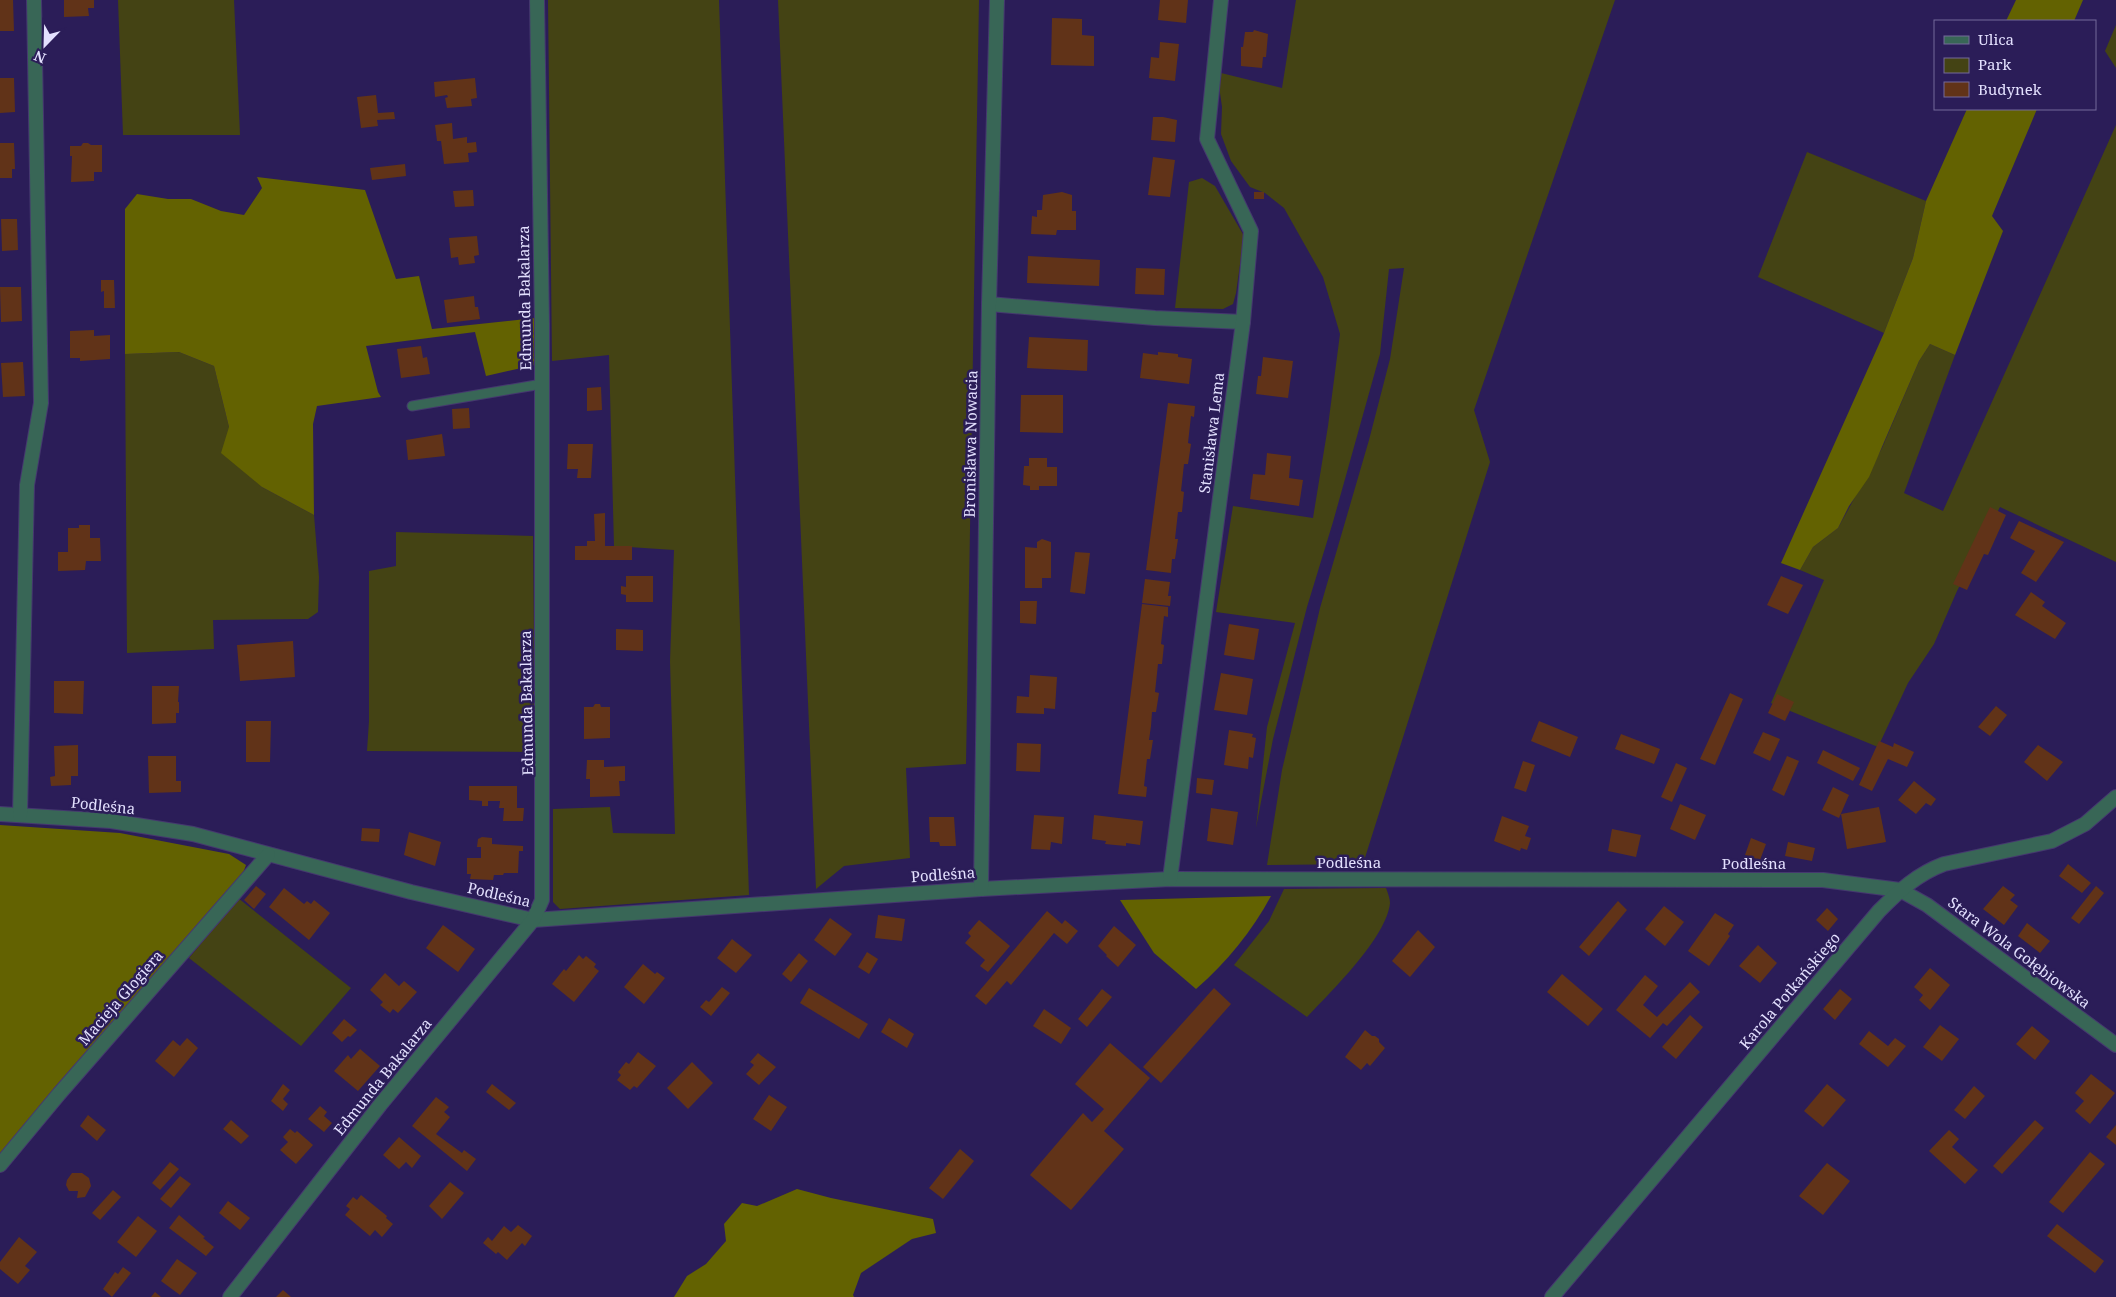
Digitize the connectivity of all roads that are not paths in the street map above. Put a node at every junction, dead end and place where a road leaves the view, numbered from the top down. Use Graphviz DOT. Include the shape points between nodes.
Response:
graph roads {
  1 [pos="34,0"];
  2 [pos="537,0"];
  3 [pos="997,0"];
  4 [pos="1221,0"];
  5 [pos="989,304"];
  6 [pos="1243,322"];
  7 [pos="542,384"];
  8 [pos="412,406"];
  9 [pos="2116,797"];
  10 [pos="0,814"];
  11 [pos="20,815"];
  12 [pos="268,855"];
  13 [pos="1170,879"];
  14 [pos="981,889"];
  15 [pos="1900,890"];
  16 [pos="533,920"];
  17 [pos="2116,1045"];
  18 [pos="0,1165"];
  19 [pos="230,1297"];
  20 [pos="1552,1297"];
  1 -- 11 [label="street" via="41,403 27,485"];
  2 -- 7 [label="street, Edmunda Bakalarza"];
  3 -- 5 [label="street, Bronisława Nowacia"];
  4 -- 6 [label="street, Stanisława Lema" via="1206,139 1251,231"];
  5 -- 6 [label="street"];
  5 -- 14 [label="street, Bronisława Nowacia"];
  6 -- 13 [label="street, Stanisława Lema"];
  7 -- 8 [label="lane"];
  7 -- 16 [label="street, Edmunda Bakalarza" via="542,900"];
  9 -- 15 [label="street, Karola Potkańskiego" via="2085,824 2052,840 1944,864 1930,869"];
  10 -- 11 [label="street, Podleśna"];
  11 -- 12 [label="street, Podleśna" via="111,821 193,834"];
  12 -- 16 [label="street, Podleśna"];
  12 -- 18 [label="street, Macieja Glogiera"];
  13 -- 14 [label="street, Podleśna"];
  13 -- 15 [label="street, Podleśna" via="1823,880"];
  14 -- 16 [label="street, Podleśna"];
  15 -- 17 [label="street, Stara Wola Gołębiowska" via="1927,905"];
  15 -- 20 [label="street, Karola Potkańskiego"];
  16 -- 19 [label="street, Edmunda Bakalarza" via="380,1105"];
}
